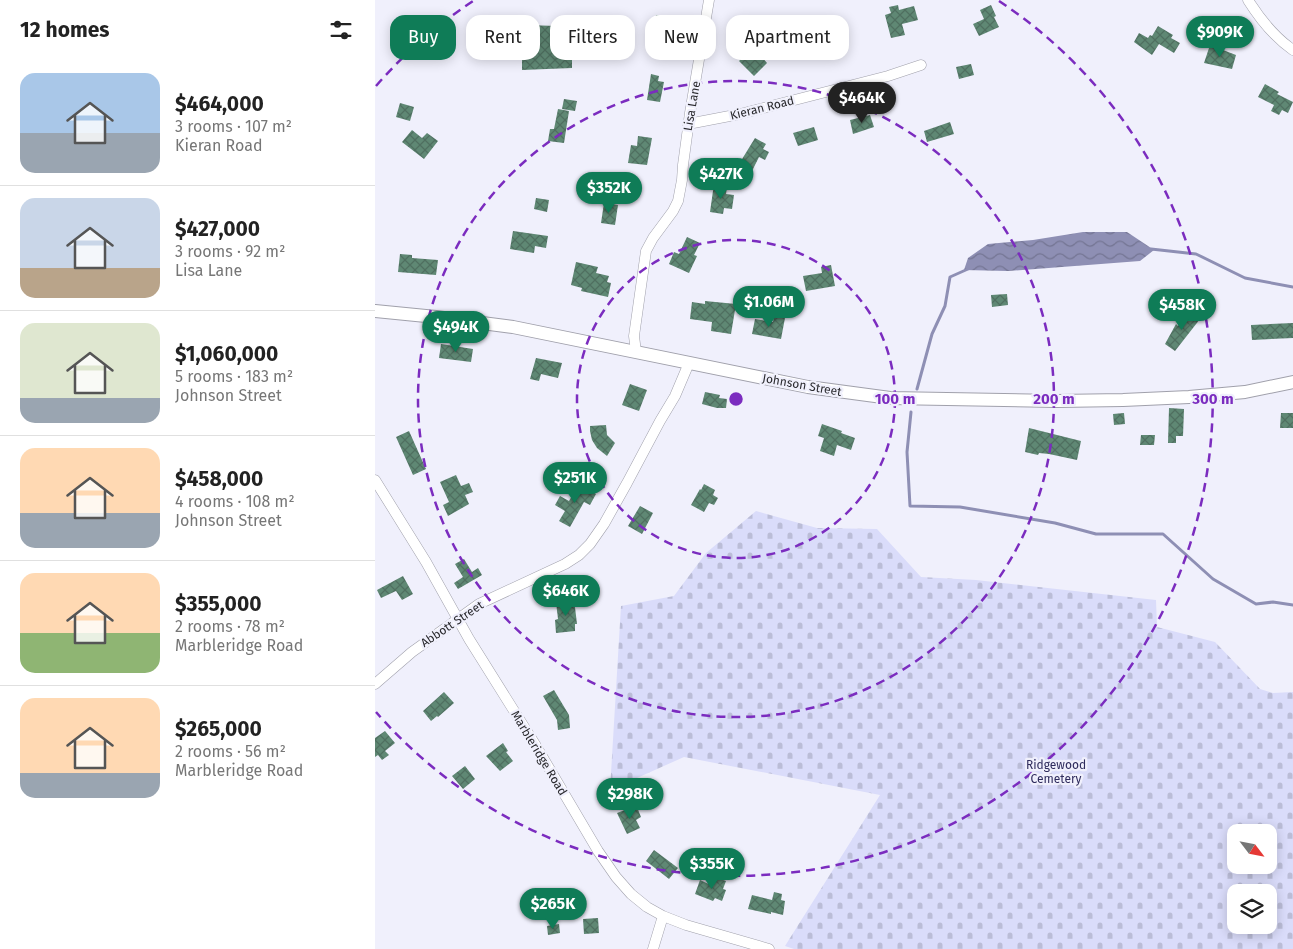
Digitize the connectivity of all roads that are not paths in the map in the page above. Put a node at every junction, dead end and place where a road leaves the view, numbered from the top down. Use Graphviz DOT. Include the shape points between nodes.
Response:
graph roads {
  1 [pos="709,0"];
  2 [pos="1248,0"];
  3 [pos="1293,50"];
  4 [pos="921,65"];
  5 [pos="688,124"];
  6 [pos="375,311"];
  7 [pos="636,352"];
  8 [pos="689,363"];
  9 [pos="1293,382"];
  10 [pos="375,480"];
  11 [pos="458,619"];
  12 [pos="375,684"];
  13 [pos="663,916"];
  14 [pos="653,949"];
  15 [pos="769,949"];
  1 -- 5 [label="street, Lisa Lane"];
  2 -- 3 [label="street" via="1268,28"];
  4 -- 5 [label="street, Kieran Road" via="740,114"];
  5 -- 7 [label="street, Lisa Lane" via="678,201 646,251 634,336"];
  6 -- 7 [label="street, Johnson Street" via="513,327"];
  7 -- 8 [label="street, Johnson Street"];
  8 -- 9 [label="street, Johnson Street" via="808,387 890,398 1123,400 1245,392"];
  8 -- 11 [label="street, Abbott Street" via="675,396 590,544 565,564 479,604"];
  10 -- 11 [label="street, Marbleridge Road"];
  11 -- 12 [label="street, Abbott Street"];
  11 -- 13 [label="street, Marbleridge Road" via="616,878 647,907"];
  13 -- 14 [label="street"];
  13 -- 15 [label="street, Marbleridge Road" via="686,926"];
}
